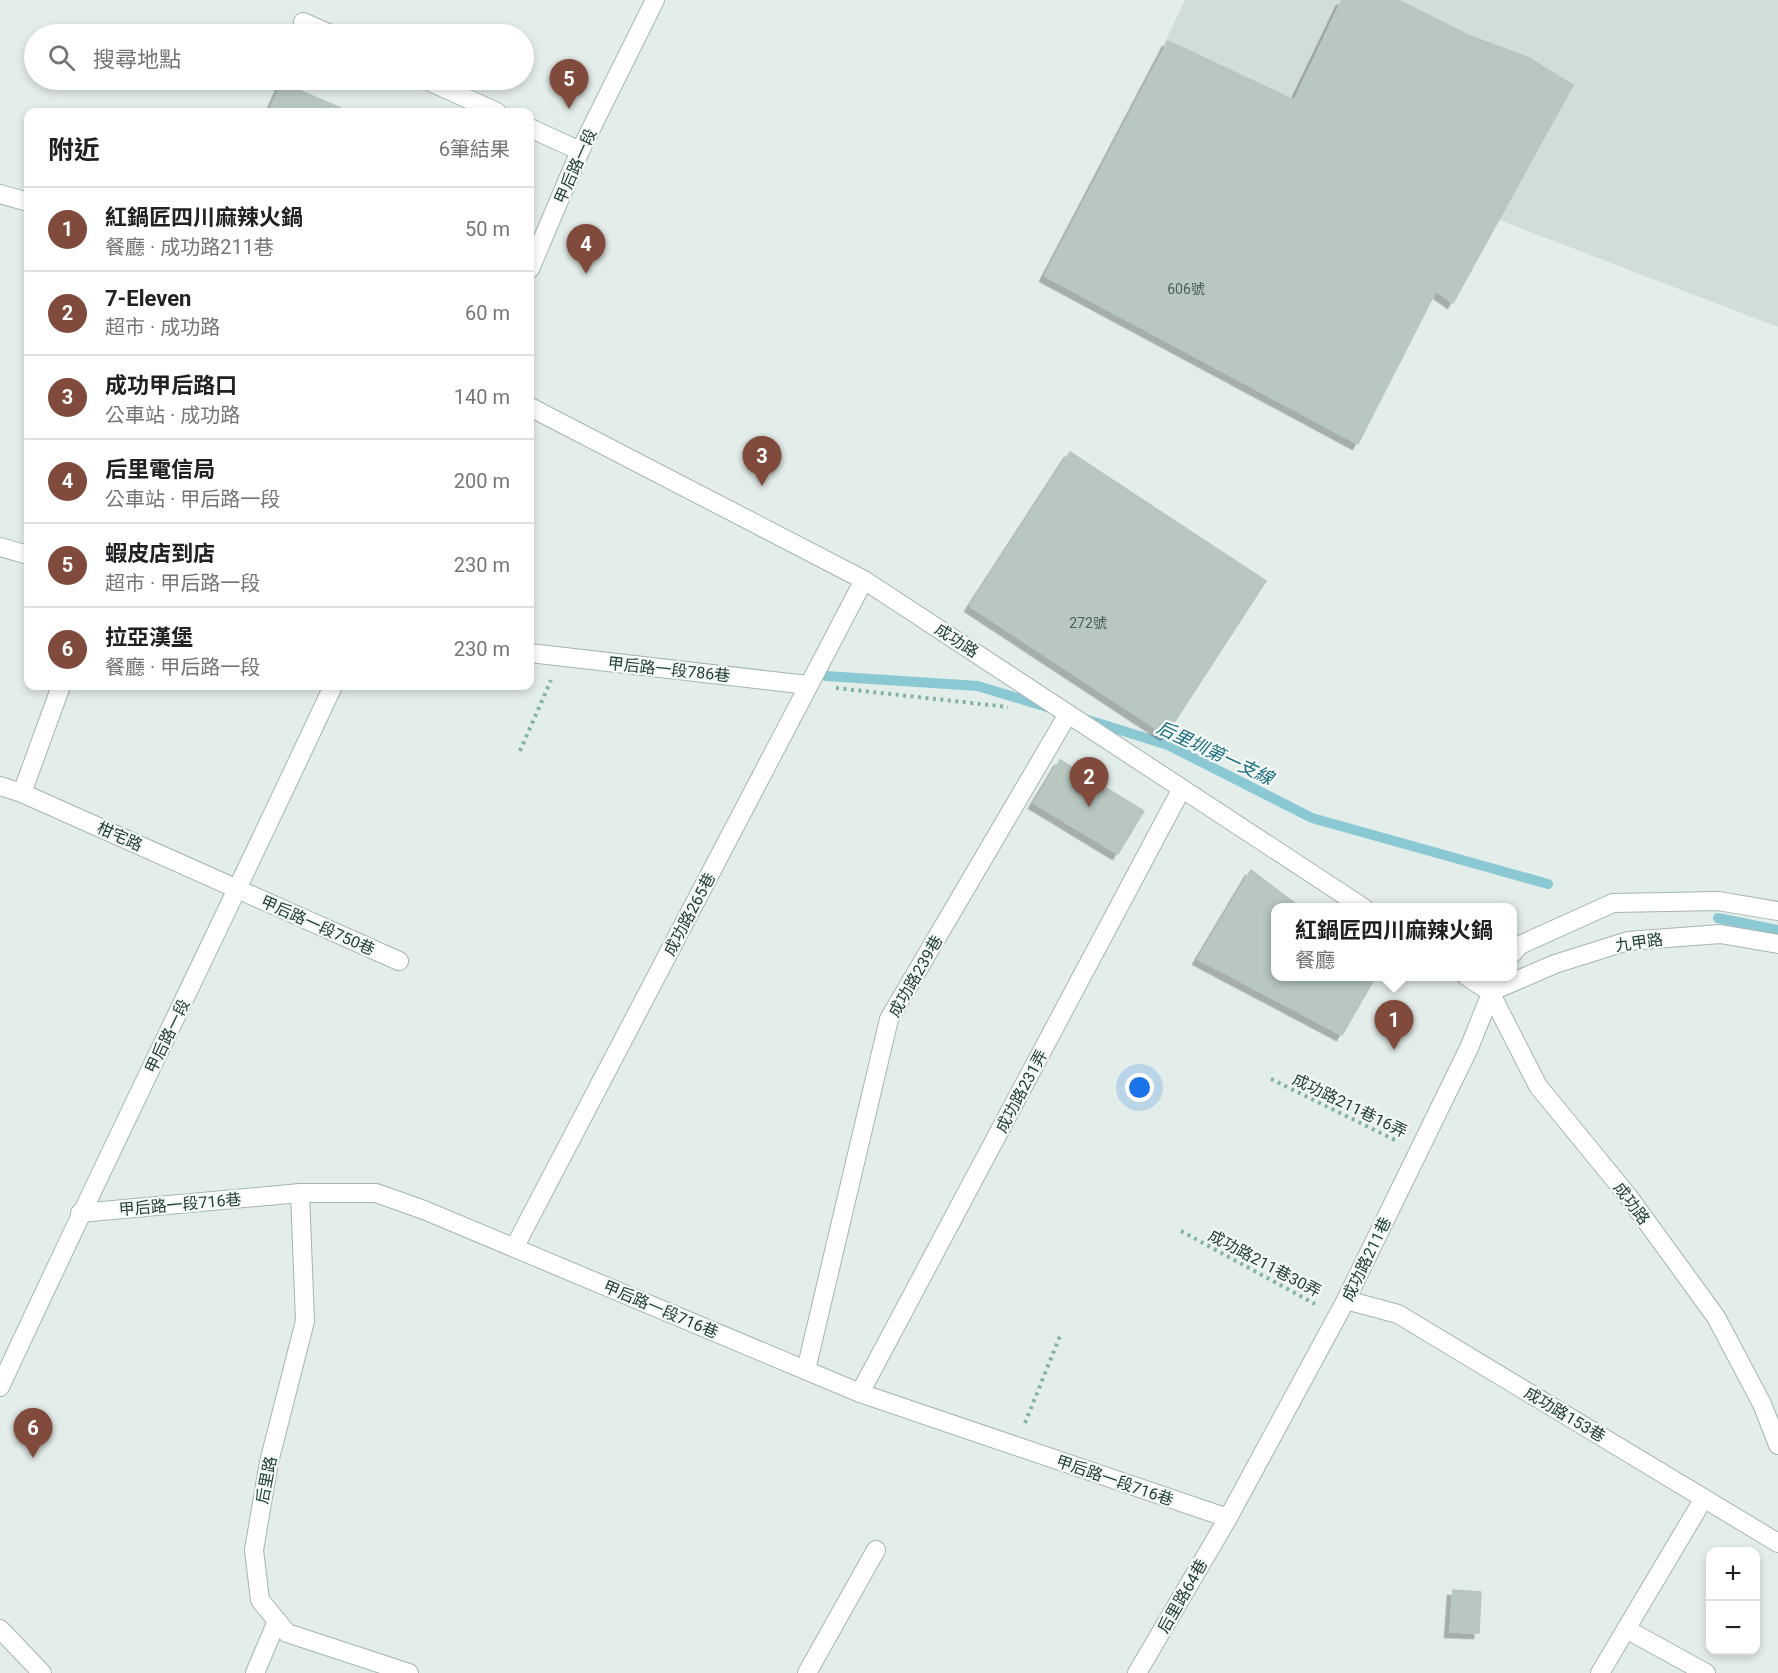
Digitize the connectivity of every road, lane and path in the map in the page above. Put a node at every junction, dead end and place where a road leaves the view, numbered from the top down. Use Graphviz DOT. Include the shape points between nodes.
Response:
graph roads {
  1 [pos="655,0"];
  2 [pos="303,22"];
  3 [pos="308,24"];
  4 [pos="448,90"];
  5 [pos="488,108"];
  6 [pos="534,130"];
  7 [pos="580,152"];
  8 [pos="0,194"];
  9 [pos="24,201"];
  10 [pos="534,260"];
  11 [pos="534,409"];
  12 [pos="0,548"];
  13 [pos="24,554"];
  14 [pos="864,580"];
  15 [pos="534,654"];
  16 [pos="561,657"];
  17 [pos="808,685"];
  18 [pos="60,690"];
  19 [pos="331,690"];
  20 [pos="1009,707"];
  21 [pos="1068,714"];
  22 [pos="520,751"];
  23 [pos="0,786"];
  24 [pos="1181,790"];
  25 [pos="22,793"];
  26 [pos="238,889"];
  27 [pos="1356,903"];
  28 [pos="1778,911"];
  29 [pos="1778,944"];
  30 [pos="1517,948"];
  31 [pos="399,960"];
  32 [pos="1517,976"];
  33 [pos="1494,984"];
  34 [pos="1271,1079"];
  35 [pos="1419,1152"];
  36 [pos="300,1193"];
  37 [pos="80,1213"];
  38 [pos="1181,1231"];
  39 [pos="514,1248"];
  40 [pos="1342,1308"];
  41 [pos="1060,1336"];
  42 [pos="806,1370"];
  43 [pos="0,1387"];
  44 [pos="860,1393"];
  45 [pos="1778,1445"];
  46 [pos="1015,1446"];
  47 [pos="1704,1498"];
  48 [pos="1228,1518"];
  49 [pos="1778,1543"];
  50 [pos="876,1550"];
  51 [pos="277,1621"];
  52 [pos="0,1629"];
  53 [pos="1626,1629"];
  54 [pos="42,1673"];
  55 [pos="255,1673"];
  56 [pos="409,1673"];
  57 [pos="807,1673"];
  58 [pos="1137,1673"];
  59 [pos="1600,1673"];
  60 [pos="1706,1673"];
  1 -- 7 [label="street, 甲后路一段"];
  2 -- 3 [label="street"];
  4 -- 5 [label="street"];
  6 -- 7 [label="street"];
  7 -- 10 [label="street, 甲后路一段"];
  8 -- 9 [label="street"];
  11 -- 14 [label="street, 成功路"];
  12 -- 13 [label="street"];
  14 -- 17 [label="street, 成功路265巷"];
  14 -- 21 [label="street, 成功路"];
  15 -- 16 [label="street, 甲后路一段786巷"];
  16 -- 17 [label="street, 甲后路一段786巷"];
  16 -- 22 [label="path"];
  17 -- 20 [label="path"];
  17 -- 39 [label="street, 成功路265巷"];
  18 -- 25 [label="street"];
  19 -- 26 [label="street, 甲后路一段"];
  21 -- 24 [label="street, 成功路"];
  21 -- 42 [label="street, 成功路239巷" via="889,1019"];
  23 -- 25 [label="street, 柑宅路"];
  24 -- 27 [label="street, 成功路"];
  24 -- 44 [label="street, 成功路231弄"];
  25 -- 26 [label="street, 柑宅路"];
  26 -- 31 [label="street, 甲后路一段750巷"];
  26 -- 37 [label="street, 甲后路一段"];
  28 -- 30 [label="street" via="1718,901 1613,903"];
  29 -- 32 [label="street, 九甲路" via="1720,934 1628,941"];
  33 -- 35 [label="street, 成功路211巷" via="1469,1048"];
  33 -- 45 [label="street, 成功路" via="1538,1086 1628,1196 1716,1317 1762,1404"];
  34 -- 35 [label="path, 成功路211巷16弄"];
  35 -- 40 [label="street, 成功路211巷"];
  36 -- 37 [label="street, 甲后路一段716巷"];
  36 -- 39 [label="street, 甲后路一段716巷" via="376,1193"];
  36 -- 51 [label="street, 后里路" via="305,1321 269,1462 254,1550 260,1600"];
  37 -- 43 [label="street, 甲后路一段"];
  38 -- 40 [label="path, 成功路211巷30弄"];
  39 -- 42 [label="street, 甲后路一段716巷"];
  40 -- 47 [label="street, 成功路153巷" via="1398,1314"];
  40 -- 48 [label="street, 成功路211巷"];
  41 -- 46 [label="path"];
  42 -- 44 [label="street, 甲后路一段716巷"];
  44 -- 46 [label="street, 甲后路一段716巷"];
  46 -- 48 [label="street, 甲后路一段716巷"];
  47 -- 49 [label="street, 成功路153巷"];
  47 -- 53 [label="street"];
  48 -- 58 [label="street, 后里路64巷"];
  50 -- 57 [label="street"];
  51 -- 55 [label="street"];
  51 -- 56 [label="street, 后里路" via="287,1633"];
  52 -- 54 [label="street"];
  53 -- 59 [label="street"];
  53 -- 60 [label="street"];
}
